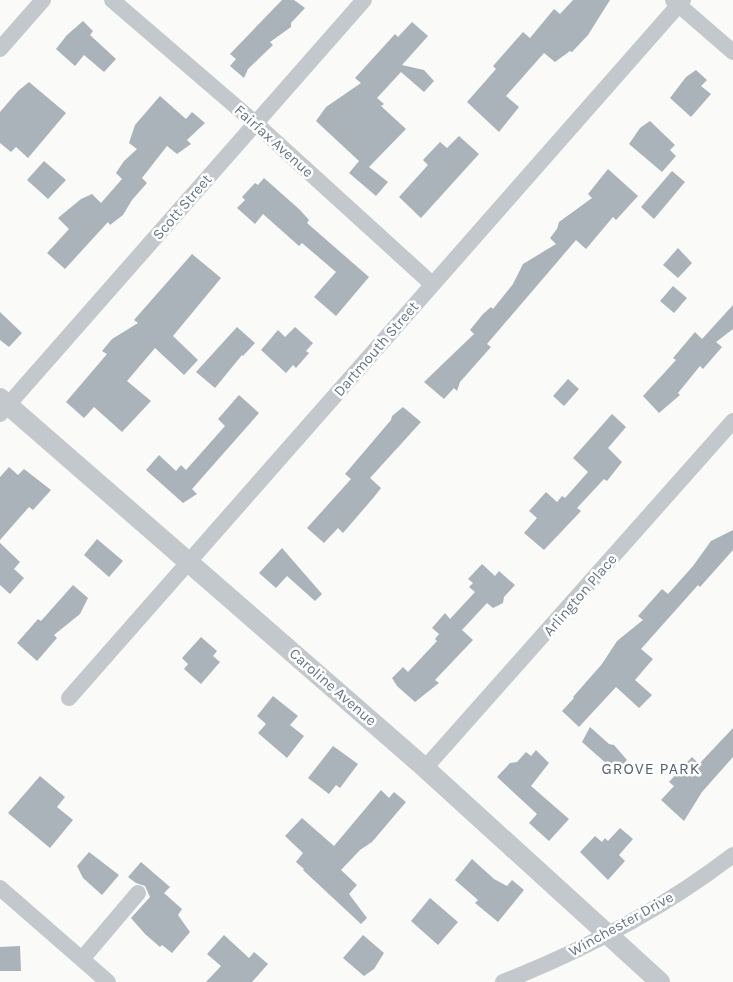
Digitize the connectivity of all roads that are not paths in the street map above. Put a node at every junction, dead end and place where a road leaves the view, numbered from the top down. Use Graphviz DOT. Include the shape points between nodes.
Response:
graph roads {
  1 [pos="43,0"];
  2 [pos="112,0"];
  3 [pos="364,0"];
  4 [pos="678,2"];
  5 [pos="0,49"];
  6 [pos="733,52"];
  7 [pos="255,123"];
  8 [pos="432,284"];
  9 [pos="3,406"];
  10 [pos="733,421"];
  11 [pos="189,562"];
  12 [pos="70,698"];
  13 [pos="425,768"];
  14 [pos="733,855"];
  15 [pos="0,888"];
  16 [pos="138,893"];
  17 [pos="609,934"];
  18 [pos="82,959"];
  19 [pos="108,982"];
  20 [pos="503,982"];
  21 [pos="660,982"];
  1 -- 5 [label="street"];
  2 -- 7 [label="street, Fairfax Avenue"];
  3 -- 7 [label="street, Scott Street"];
  4 -- 6 [label="street"];
  4 -- 8 [label="street, Dartmouth Street"];
  7 -- 8 [label="street, Fairfax Avenue"];
  7 -- 9 [label="street, Scott Street"];
  8 -- 11 [label="street, Dartmouth Street"];
  9 -- 11 [label="street, Caroline Avenue"];
  10 -- 13 [label="street, Arlington Place"];
  11 -- 12 [label="street, Dartmouth Street"];
  11 -- 13 [label="street, Caroline Avenue"];
  13 -- 17 [label="street, Caroline Avenue"];
  14 -- 17 [label="street, Winchester Drive"];
  15 -- 18 [label="street"];
  16 -- 18 [label="street"];
  17 -- 20 [label="street, Winchester Drive"];
  17 -- 21 [label="street, Caroline Avenue"];
  18 -- 19 [label="street"];
}
